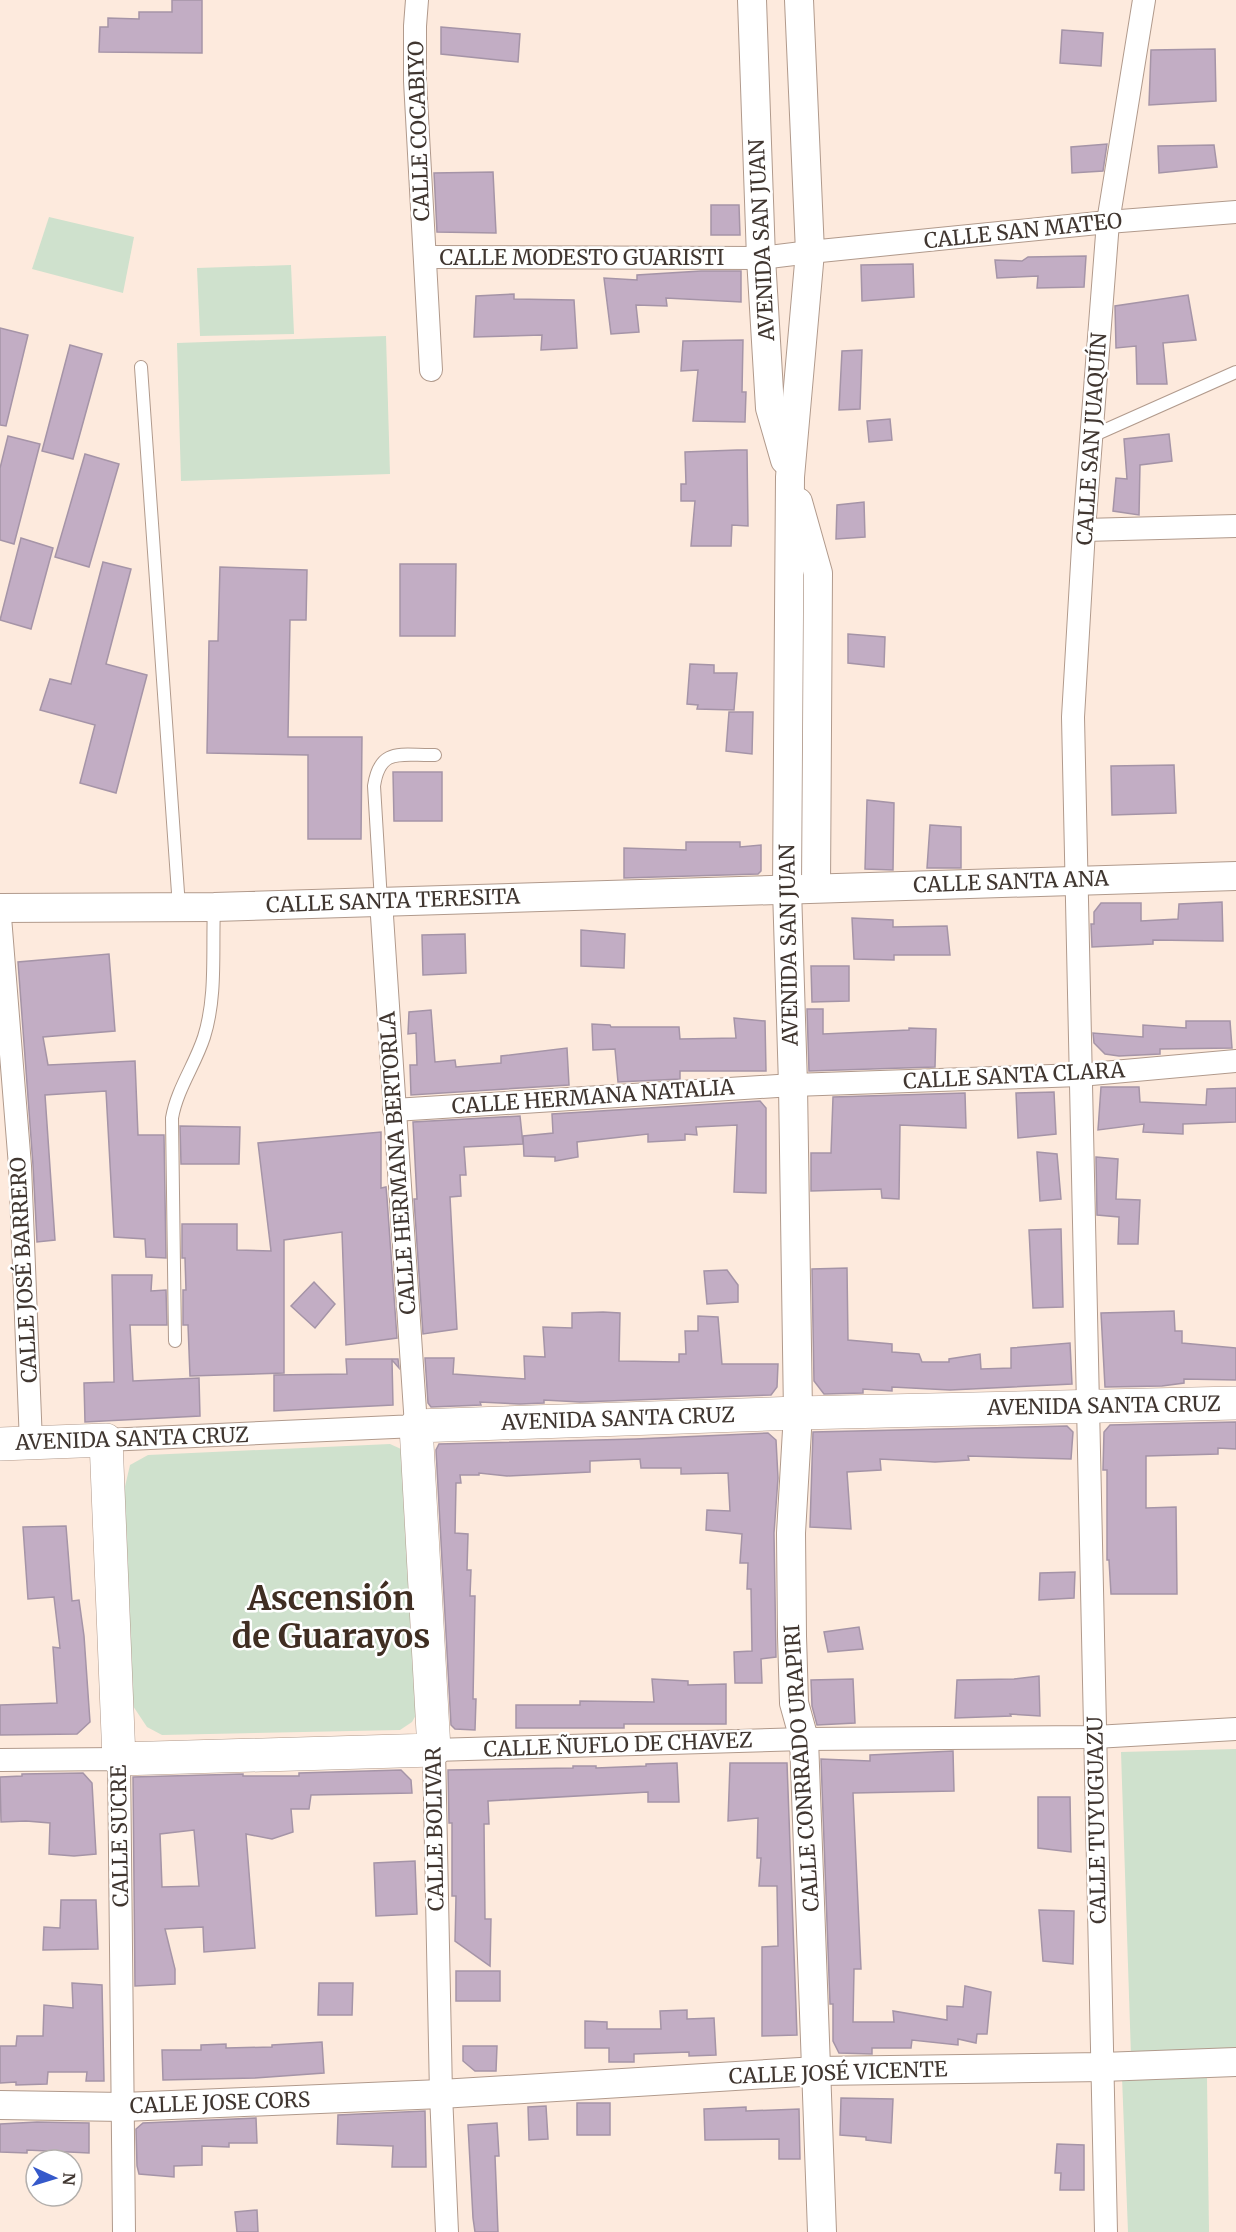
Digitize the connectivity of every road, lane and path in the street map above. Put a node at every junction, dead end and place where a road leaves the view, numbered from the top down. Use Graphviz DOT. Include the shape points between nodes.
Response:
graph roads {
  1 [pos="417,0"];
  2 [pos="752,0"];
  3 [pos="799,0"];
  4 [pos="1144,0"];
  5 [pos="1236,212"];
  6 [pos="1108,222"];
  7 [pos="810,252"];
  8 [pos="425,257"];
  9 [pos="761,258"];
  10 [pos="141,367"];
  11 [pos="431,370"];
  12 [pos="1236,372"];
  13 [pos="1092,436"];
  14 [pos="790,477"];
  15 [pos="1236,526"];
  16 [pos="1084,530"];
  17 [pos="435,755"];
  18 [pos="1236,876"];
  19 [pos="1076,880"];
  20 [pos="816,888"];
  21 [pos="787,889"];
  22 [pos="381,901"];
  23 [pos="214,907"];
  24 [pos="0,908"];
  25 [pos="179,908"];
  26 [pos="0,917"];
  27 [pos="1236,1061"];
  28 [pos="1080,1075"];
  29 [pos="792,1085"];
  30 [pos="394,1110"];
  31 [pos="10,1166"];
  32 [pos="175,1341"];
  33 [pos="1236,1403"];
  34 [pos="1088,1408"];
  35 [pos="798,1413"];
  36 [pos="416,1426"];
  37 [pos="106,1440"];
  38 [pos="16,1444"];
  39 [pos="1236,1729"];
  40 [pos="1095,1737"];
  41 [pos="804,1739"];
  42 [pos="434,1750"];
  43 [pos="119,1759"];
  44 [pos="0,1760"];
  45 [pos="1236,2062"];
  46 [pos="1102,2067"];
  47 [pos="817,2071"];
  48 [pos="441,2094"];
  49 [pos="0,2105"];
  50 [pos="123,2106"];
  51 [pos="124,2232"];
  52 [pos="447,2232"];
  53 [pos="822,2232"];
  54 [pos="1106,2232"];
  1 -- 8 [label="street, CALLE COCABIYO" via="415,81"];
  2 -- 9 [label="street, AVENIDA SAN JUAN"];
  3 -- 7 [label="street, AVENIDA SAN JUAN"];
  4 -- 6 [label="street, CALLE SAN JUAQUÍN"];
  5 -- 6 [label="street, CALLE SAN MATEO"];
  6 -- 7 [label="street, CALLE SAN MATEO"];
  6 -- 13 [label="street, CALLE SAN JUAQUÍN"];
  7 -- 9 [label="street, CALLE MODESTO GUARISTI"];
  7 -- 14 [label="street, AVENIDA SAN JUAN"];
  8 -- 9 [label="street, CALLE MODESTO GUARISTI"];
  8 -- 11 [label="street, CALLE COCABIYO"];
  9 -- 14 [label="street, AVENIDA SAN JUAN" via="770,408"];
  10 -- 25 [label="lane"];
  12 -- 13 [label="lane"];
  13 -- 16 [label="street, CALLE SAN JUAQUÍN"];
  14 -- 20 [label="street, AVENIDA SAN JUAN" via="818,573"];
  14 -- 21 [label="street, AVENIDA SAN JUAN"];
  15 -- 16 [label="street"];
  16 -- 19 [label="street, CALLE SAN JUAQUÍN" via="1072,717"];
  17 -- 22 [label="lane" via="391,756 378,766 374,786"];
  18 -- 19 [label="street, CALLE SANTA ANA"];
  19 -- 20 [label="street, CALLE SANTA ANA"];
  19 -- 28 [label="street, CALLE SAN JUAQUÍN"];
  20 -- 21 [label="street, CALLE SANTA ANA"];
  21 -- 22 [label="street, CALLE SANTA TERESITA"];
  21 -- 29 [label="street, AVENIDA SAN JUAN"];
  22 -- 23 [label="street, CALLE SANTA TERESITA"];
  22 -- 30 [label="street, CALLE HERMANA BERTORLA"];
  23 -- 25 [label="street, CALLE SANTA TERESITA"];
  23 -- 32 [label="lane" via="211,1008 204,1038 176,1098 172,1118"];
  24 -- 25 [label="street, CALLE SANTA TERESITA"];
  26 -- 31 [label="street, CALLE JOSÉ BARRERO"];
  27 -- 28 [label="street, CALLE SANTA CLARA"];
  28 -- 29 [label="street, CALLE SANTA CLARA"];
  28 -- 34 [label="street, CALLE TUYUGUAZU"];
  29 -- 30 [label="street, CALLE HERMANA NATALIA"];
  29 -- 35 [label="street, AVENIDA SAN JUAN"];
  30 -- 36 [label="street, CALLE HERMANA BERTORLA"];
  31 -- 38 [label="street, CALLE JOSÉ BARRERO"];
  33 -- 34 [label="main road, AVENIDA SANTA CRUZ"];
  34 -- 35 [label="main road, AVENIDA SANTA CRUZ"];
  34 -- 40 [label="street, CALLE TUYUGUAZU"];
  35 -- 36 [label="main road, AVENIDA SANTA CRUZ"];
  35 -- 41 [label="street, CALLE CONRRADO URAPIRI" via="792,1533 794,1703"];
  36 -- 37 [label="street, AVENIDA SANTA CRUZ"];
  36 -- 42 [label="main road, CALLE BOLIVAR"];
  37 -- 38 [label="main road, AVENIDA SANTA CRUZ"];
  37 -- 43 [label="main road, CALLE SUCRE"];
  39 -- 40 [label="street, CALLE ÑUFLO DE CHAVEZ"];
  40 -- 41 [label="street, CALLE ÑUFLO DE CHAVEZ"];
  40 -- 46 [label="street, CALLE TUYUGUAZU"];
  41 -- 42 [label="street, CALLE ÑUFLO DE CHAVEZ"];
  41 -- 47 [label="street, CALLE CONRRADO URAPIRI"];
  42 -- 43 [label="main road, CALLE ÑUFLO DE CHAVEZ"];
  42 -- 48 [label="street, CALLE BOLIVAR"];
  43 -- 44 [label="street, CALLE ÑUFLO DE CHAVEZ"];
  43 -- 50 [label="street, CALLE SUCRE"];
  45 -- 46 [label="street, CALLE JOSÉ VICENTE"];
  46 -- 47 [label="street, CALLE JOSÉ VICENTE"];
  46 -- 54 [label="street, CALLE TUYUGUAZU"];
  47 -- 48 [label="street, CALLE JOSÉ VICENTE"];
  47 -- 53 [label="street, CALLE CONRRADO URAPIRI"];
  48 -- 50 [label="street, CALLE JOSE CORS"];
  48 -- 52 [label="street, CALLE BOLIVAR"];
  49 -- 50 [label="street, CALLE JOSE CORS"];
  50 -- 51 [label="street, CALLE SUCRE"];
}
